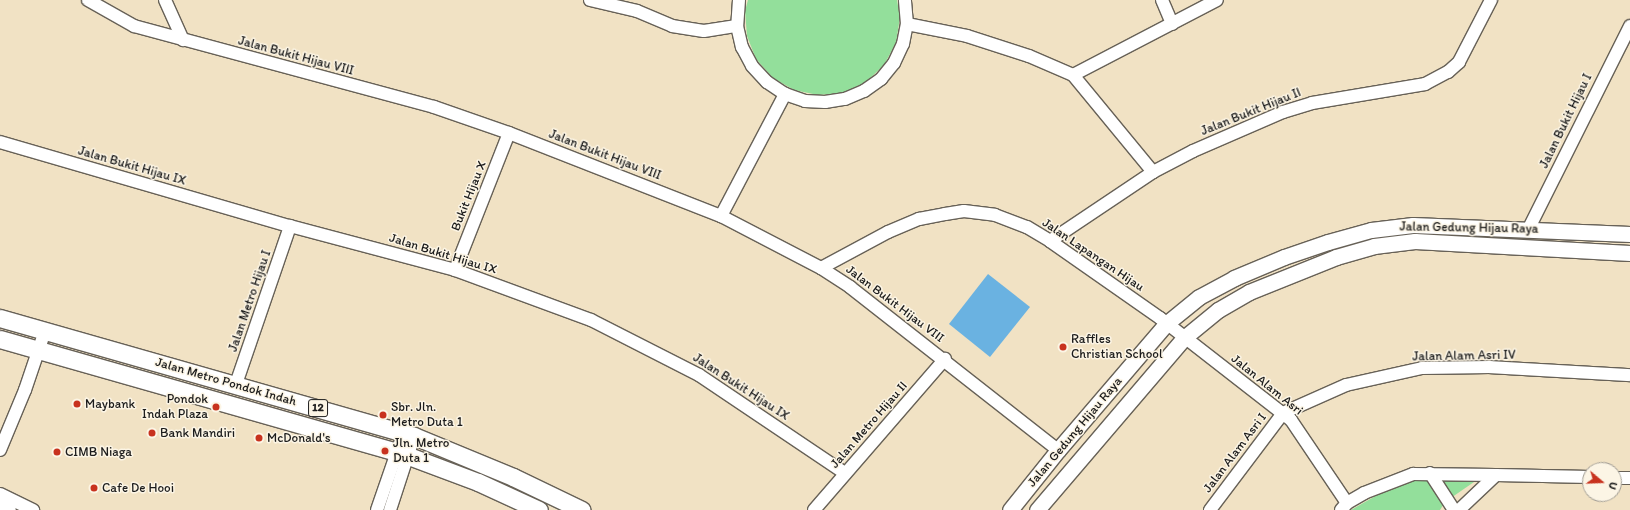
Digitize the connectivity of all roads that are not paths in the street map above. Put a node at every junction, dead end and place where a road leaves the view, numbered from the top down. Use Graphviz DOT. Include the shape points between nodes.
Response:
graph roads {
  1 [pos="88,0"];
  2 [pos="165,0"];
  3 [pos="590,0"];
  4 [pos="628,0"];
  5 [pos="739,0"];
  6 [pos="905,0"];
  7 [pos="1162,0"];
  8 [pos="1217,0"];
  9 [pos="1491,0"];
  10 [pos="637,11"];
  11 [pos="907,24"];
  12 [pos="1172,24"];
  13 [pos="737,26"];
  14 [pos="1630,26"];
  15 [pos="183,40"];
  16 [pos="1073,75"];
  17 [pos="785,94"];
  18 [pos="509,133"];
  19 [pos="0,142"];
  20 [pos="1153,172"];
  21 [pos="722,216"];
  22 [pos="290,226"];
  23 [pos="1529,228"];
  24 [pos="1630,234"];
  25 [pos="1050,240"];
  26 [pos="1630,253"];
  27 [pos="821,268"];
  28 [pos="455,270"];
  29 [pos="0,318"];
  30 [pos="1167,323"];
  31 [pos="45,331"];
  32 [pos="1185,337"];
  33 [pos="0,340"];
  34 [pos="39,350"];
  35 [pos="945,359"];
  36 [pos="1630,375"];
  37 [pos="236,384"];
  38 [pos="1283,414"];
  39 [pos="409,434"];
  40 [pos="0,450"];
  41 [pos="1058,450"];
  42 [pos="403,454"];
  43 [pos="845,473"];
  44 [pos="1430,473"];
  45 [pos="1496,474"];
  46 [pos="1582,477"];
  47 [pos="0,494"];
  48 [pos="0,505"];
  49 [pos="1344,506"];
  50 [pos="10,510"];
  51 [pos="33,510"];
  52 [pos="377,510"];
  53 [pos="390,510"];
  54 [pos="539,510"];
  55 [pos="582,510"];
  56 [pos="814,510"];
  57 [pos="1010,510"];
  58 [pos="1037,510"];
  59 [pos="1210,510"];
  60 [pos="1454,510"];
  61 [pos="1459,510"];
  1 -- 15 [label="street, Jalan Bukit Hijau VIII" via="134,26"];
  2 -- 15 [label="street"];
  3 -- 10 [label="street"];
  4 -- 10 [label="street"];
  5 -- 13 [label="street"];
  6 -- 11 [label="street"];
  7 -- 12 [label="street"];
  8 -- 12 [label="street"];
  9 -- 20 [label="street, Jalan Bukit Hijau II" via="1459,62 1448,72 1425,84 1312,103 1283,112 1193,151"];
  10 -- 13 [label="street" via="672,26 704,31"];
  11 -- 16 [label="street" via="967,36 1029,56"];
  11 -- 17 [label="street" via="903,44 894,63 881,79 864,91 846,99 825,102 805,101"];
  12 -- 16 [label="street"];
  13 -- 17 [label="street" via="742,47 752,66 767,82"];
  14 -- 23 [label="street, Jalan Bukit Hijau I"];
  15 -- 18 [label="street, Jalan Bukit Hijau VIII" via="434,107"];
  16 -- 20 [label="street"];
  17 -- 21 [label="street"];
  18 -- 21 [label="street, Jalan Bukit Hijau VIII"];
  18 -- 28 [label="street, Bukit Hijau X"];
  19 -- 22 [label="street, Jalan Bukit Hijau IX"];
  20 -- 25 [label="street, Jalan Bukit Hijau II"];
  21 -- 27 [label="street, Jalan Bukit Hijau VIII"];
  22 -- 28 [label="street, Jalan Bukit Hijau IX"];
  22 -- 37 [label="street, Jalan Metro Hijau I"];
  23 -- 24 [label="main road, Jalan Gedung Hijau Raya"];
  23 -- 30 [label="main road, Jalan Gedung Hijau Raya" via="1413,225 1371,230 1284,257 1234,278 1199,297"];
  25 -- 27 [label="street, Jalan Lapangan Hijau" via="995,215 964,211 919,219 888,232"];
  25 -- 30 [label="street, Jalan Lapangan Hijau"];
  26 -- 32 [label="main road, Jalan Gedung Hijau Raya" via="1416,241 1374,246 1336,257 1249,292 1218,310"];
  27 -- 35 [label="street, Jalan Bukit Hijau VIII"];
  28 -- 43 [label="street, Jalan Bukit Hijau IX" via="585,317 635,341 699,375"];
  29 -- 31 [label="highway, Jalan Metro Pondok Indah / 12"];
  30 -- 32 [label="street, Jalan Alam Asri"];
  30 -- 41 [label="main road, Jalan Gedung Hijau Raya"];
  31 -- 34 [label="street"];
  31 -- 37 [label="highway, Jalan Metro Pondok Indah / 12"];
  32 -- 38 [label="street, Jalan Alam Asri"];
  32 -- 58 [label="main road, Jalan Gedung Hijau Raya" via="1075,462"];
  33 -- 34 [label="highway, Jalan Metro Pondok Indah / 12"];
  34 -- 40 [label="street"];
  34 -- 42 [label="highway, Jalan Metro Pondok Indah / 12"];
  35 -- 41 [label="street, Jalan Bukit Hijau VIII"];
  35 -- 43 [label="street, Jalan Metro Hijau II"];
  36 -- 38 [label="street, Jalan Alam Asri IV" via="1490,367 1422,368 1346,385"];
  37 -- 39 [label="highway, Jalan Metro Pondok Indah / 12"];
  38 -- 49 [label="street, Jalan Alam Asri" via="1299,429"];
  38 -- 59 [label="street, Jalan Alam Asri I"];
  39 -- 42 [label="street"];
  39 -- 55 [label="highway, Jalan Metro Pondok Indah / 12" via="513,477"];
  41 -- 57 [label="main road, Jalan Gedung Hijau Raya"];
  42 -- 52 [label="street"];
  42 -- 53 [label="street"];
  42 -- 54 [label="highway, Jalan Metro Pondok Indah / 12" via="478,482"];
  43 -- 56 [label="street, Jalan Metro Hijau II"];
  44 -- 45 [label="street"];
  44 -- 49 [label="street" via="1413,474 1390,482"];
  44 -- 60 [label="street"];
  45 -- 46 [label="street"];
  45 -- 61 [label="street"];
  47 -- 51 [label="street"];
  48 -- 50 [label="street"];
}
